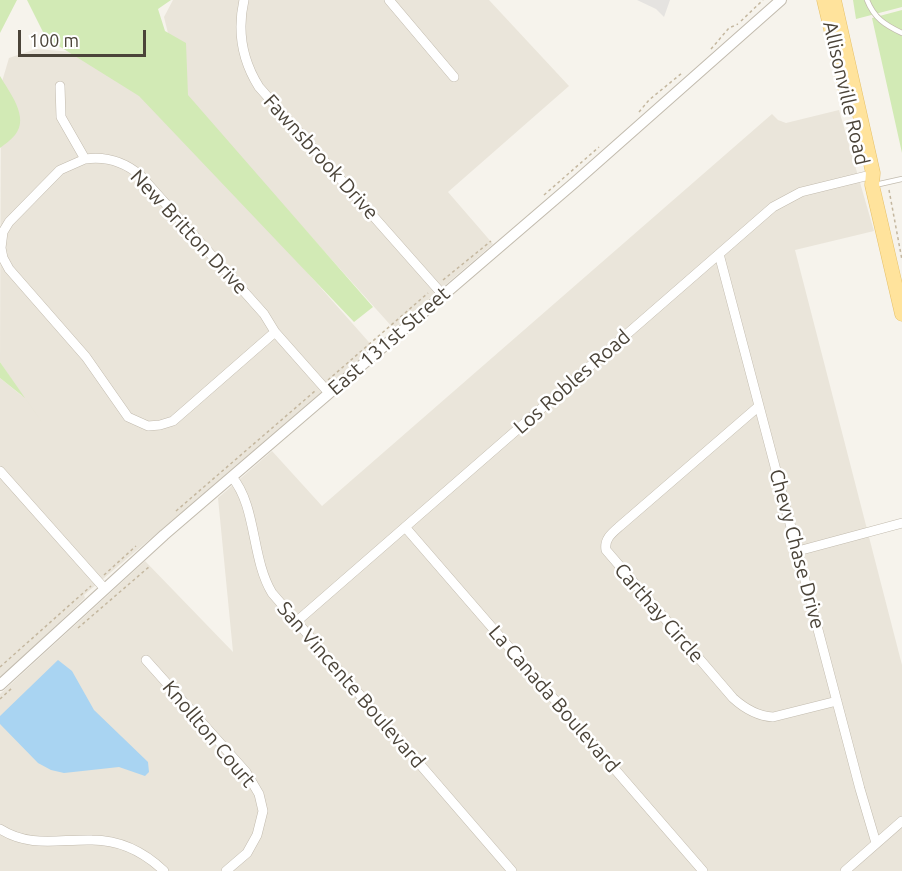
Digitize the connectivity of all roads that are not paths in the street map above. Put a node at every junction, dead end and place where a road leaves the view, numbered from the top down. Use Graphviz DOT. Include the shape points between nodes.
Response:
graph roads {
  1 [pos="244,0"];
  2 [pos="389,0"];
  3 [pos="781,0"];
  4 [pos="824,0"];
  5 [pos="834,0"];
  6 [pos="867,0"];
  7 [pos="902,33"];
  8 [pos="454,77"];
  9 [pos="60,86"];
  10 [pos="85,159"];
  11 [pos="902,179"];
  12 [pos="869,180"];
  13 [pos="719,254"];
  14 [pos="443,295"];
  15 [pos="902,314"];
  16 [pos="275,332"];
  17 [pos="329,393"];
  18 [pos="759,406"];
  19 [pos="0,471"];
  20 [pos="232,477"];
  21 [pos="902,523"];
  22 [pos="405,527"];
  23 [pos="798,551"];
  24 [pos="105,589"];
  25 [pos="296,622"];
  26 [pos="146,660"];
  27 [pos="0,685"];
  28 [pos="837,701"];
  29 [pos="902,821"];
  30 [pos="0,829"];
  31 [pos="876,843"];
  32 [pos="164,871"];
  33 [pos="226,871"];
  34 [pos="512,871"];
  35 [pos="703,871"];
  36 [pos="845,871"];
  1 -- 14 [label="street, Fawnsbrook Drive" via="243,48 259,87"];
  2 -- 8 [label="street"];
  3 -- 14 [label="street, East 131st Street"];
  4 -- 12 [label="main road, Allisonville Road"];
  5 -- 12 [label="main road, Allisonville Road" via="873,173"];
  6 -- 7 [label="lane" via="880,22"];
  9 -- 10 [label="street" via="61,117"];
  10 -- 16 [label="street, New Britton Drive" via="117,161 141,176 264,314"];
  10 -- 16 [label="street" via="60,170 9,222 2,238 2,253 9,269 86,357 128,417 148,426 173,420"];
  11 -- 12 [label="lane" via="887,183"];
  12 -- 13 [label="street, Los Robles Road" via="789,197"];
  12 -- 15 [label="main road, Allisonville Road"];
  13 -- 18 [label="street, Chevy Chase Drive"];
  13 -- 22 [label="street, Los Robles Road"];
  14 -- 17 [label="street, East 131st Street"];
  16 -- 17 [label="street, New Britton Drive"];
  17 -- 20 [label="street, East 131st Street"];
  18 -- 23 [label="street, Chevy Chase Drive"];
  18 -- 28 [label="street, Carthay Circle" via="620,526 608,538 606,550 747,710 773,717"];
  19 -- 24 [label="street"];
  20 -- 24 [label="street, East 131st Street"];
  20 -- 25 [label="street, San Vincente Boulevard" via="245,500 263,576"];
  21 -- 23 [label="street"];
  22 -- 25 [label="street, Los Robles Road"];
  22 -- 35 [label="street, La Canada Boulevard"];
  23 -- 28 [label="street, Chevy Chase Drive"];
  24 -- 27 [label="street, East 131st Street"];
  25 -- 34 [label="street, San Vincente Boulevard"];
  26 -- 33 [label="street, Knollton Court" via="246,772 260,794 262,820 257,835 246,853"];
  28 -- 31 [label="street, Chevy Chase Drive"];
  29 -- 31 [label="street"];
  30 -- 32 [label="street" via="33,842 112,842 132,848"];
  31 -- 36 [label="street"];
}
